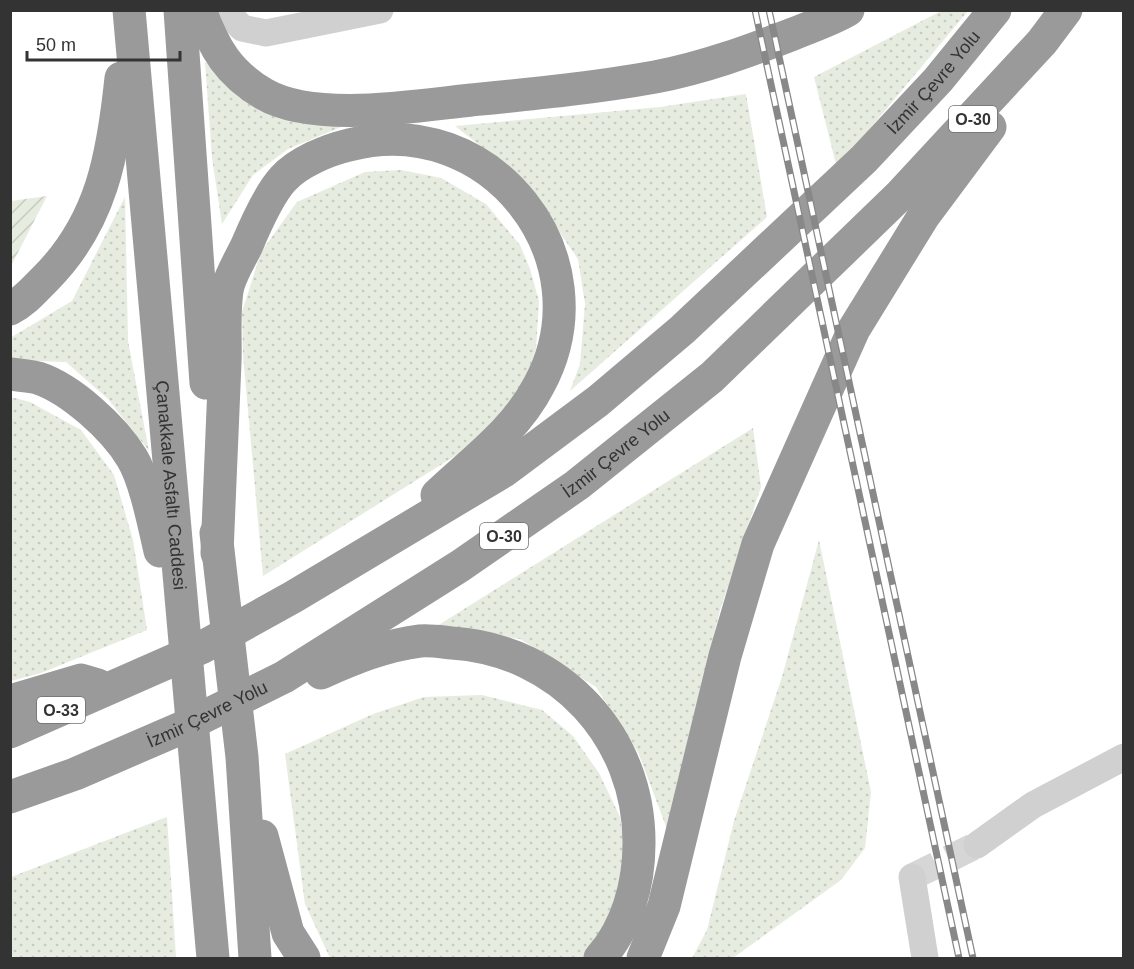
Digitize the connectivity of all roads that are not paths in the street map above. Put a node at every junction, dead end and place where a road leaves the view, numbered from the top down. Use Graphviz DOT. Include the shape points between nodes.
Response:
graph roads {
  1 [pos="129,10"];
  2 [pos="180,10"];
  3 [pos="200,10"];
  4 [pos="225,10"];
  5 [pos="380,10"];
  6 [pos="996,10"];
  7 [pos="1066,10"];
  8 [pos="843,13"];
  9 [pos="1042,42"];
  10 [pos="10,309"];
  11 [pos="10,374"];
  12 [pos="388,540"];
  13 [pos="217,553"];
  14 [pos="185,667"];
  15 [pos="284,677"];
  16 [pos="111,689"];
  17 [pos="10,701"];
  18 [pos="10,732"];
  19 [pos="242,757"];
  20 [pos="1124,757"];
  21 [pos="75,774"];
  22 [pos="10,797"];
  23 [pos="10,809"];
  24 [pos="977,845"];
  25 [pos="912,877"];
  26 [pos="210,949"];
  27 [pos="255,958"];
  28 [pos="304,958"];
  29 [pos="600,958"];
  30 [pos="643,958"];
  31 [pos="924,958"];
  1 -- 10 [label="highway" via="114,145 97,204 64,259 20,304"];
  1 -- 14 [label="highway, Çanakkale Asfaltı Caddesi"];
  2 -- 13 [label="highway"];
  3 -- 8 [label="highway" via="213,46 239,75 265,95 288,104 359,110 548,93 656,77 740,55"];
  4 -- 5 [label="street" via="242,28 266,33"];
  6 -- 12 [label="highway, İzmir Çevre Yolu / O-30" via="938,80 864,159 682,330 598,401 504,471"];
  7 -- 9 [label="highway, İzmir Çevre Yolu / O-30"];
  9 -- 15 [label="highway, İzmir Çevre Yolu / O-30" via="901,194 712,377 577,485 460,566"];
  9 -- 30 [label="highway" via="999,115 923,217 854,329 758,544 722,667 667,895"];
  11 -- 14 [label="highway" via="39,378 77,399 133,458 154,522"];
  12 -- 13 [label="highway" via="518,419 540,384 556,339 559,301 546,240 517,194 498,177 439,144 401,139 364,141 324,151 283,178 228,287"];
  12 -- 16 [label="highway, İzmir Çevre Yolu / O-30" via="201,648"];
  13 -- 19 [label="highway"];
  14 -- 26 [label="highway, Çanakkale Asfaltı Caddesi"];
  15 -- 21 [label="highway, İzmir Çevre Yolu / O-30"];
  15 -- 29 [label="highway" via="312,678 357,656 420,641 476,645 553,674 607,730 622,757 634,793 639,830 634,891 620,928"];
  16 -- 17 [label="highway" via="81,680"];
  16 -- 18 [label="highway, O-33"];
  19 -- 27 [label="highway"];
  19 -- 28 [label="highway" via="288,933"];
  20 -- 24 [label="street" via="1033,806"];
  21 -- 22 [label="highway"];
  21 -- 23 [label="highway"];
  25 -- 31 [label="street"];
}
